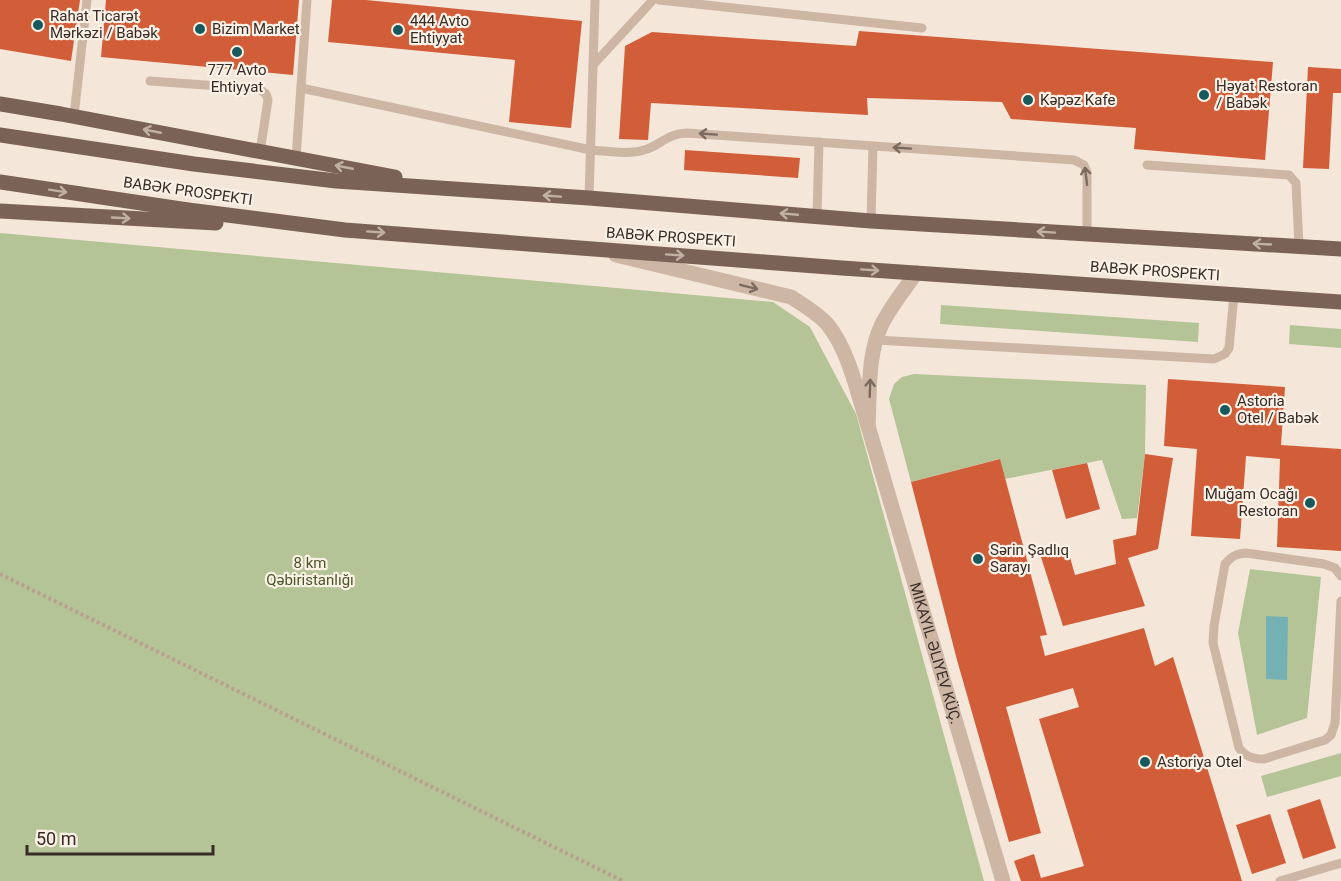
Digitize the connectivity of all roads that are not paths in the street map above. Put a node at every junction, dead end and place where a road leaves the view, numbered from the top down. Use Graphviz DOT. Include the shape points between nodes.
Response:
graph roads {
  1 [pos="87,0"];
  2 [pos="307,0"];
  3 [pos="595,0"];
  4 [pos="653,0"];
  5 [pos="659,0"];
  6 [pos="922,28"];
  7 [pos="594,65"];
  8 [pos="150,81"];
  9 [pos="301,88"];
  10 [pos="0,104"];
  11 [pos="74,116"];
  12 [pos="0,135"];
  13 [pos="819,142"];
  14 [pos="873,146"];
  15 [pos="591,150"];
  16 [pos="260,152"];
  17 [pos="296,158"];
  18 [pos="1147,165"];
  19 [pos="0,182"];
  20 [pos="463,190"];
  21 [pos="589,198"];
  22 [pos="0,212"];
  23 [pos="817,216"];
  24 [pos="871,221"];
  25 [pos="345,230"];
  26 [pos="1087,234"];
  27 [pos="1299,246"];
  28 [pos="590,249"];
  29 [pos="1341,249"];
  30 [pos="916,273"];
  31 [pos="1234,295"];
  32 [pos="1341,302"];
  33 [pos="876,340"];
  34 [pos="868,426"];
  35 [pos="1341,576"];
  36 [pos="1341,601"];
  37 [pos="1338,701"];
  38 [pos="1341,862"];
  39 [pos="1003,881"];
  40 [pos="1280,881"];
  1 -- 11 [label="lane"];
  2 -- 9 [label="lane"];
  3 -- 7 [label="lane"];
  4 -- 7 [label="lane"];
  5 -- 6 [label="lane"];
  7 -- 15 [label="lane"];
  8 -- 16 [label="lane" via="259,89 268,100"];
  9 -- 15 [label="lane"];
  9 -- 17 [label="lane"];
  10 -- 11 [label="main road"];
  16 -- 11 [label="main road, one-way"];
  12 -- 20 [label="main road, BABƏK PROSPEKTI" via="324,180"];
  13 -- 14 [label="lane"];
  13 -- 15 [label="lane, one-way" via="687,133 674,134 636,152"];
  13 -- 23 [label="lane"];
  14 -- 24 [label="lane"];
  26 -- 14 [label="lane, one-way" via="1087,172 1084,165 1074,160"];
  15 -- 21 [label="lane"];
  16 -- 17 [label="main road"];
  20 -- 17 [label="main road, one-way"];
  18 -- 27 [label="lane" via="1289,175 1296,183"];
  19 -- 25 [label="main road, BABƏK PROSPEKTI, one-way"];
  21 -- 20 [label="main road, BABƏK PROSPEKTI, one-way"];
  23 -- 21 [label="main road, BABƏK PROSPEKTI, one-way"];
  22 -- 25 [label="main road, one-way"];
  23 -- 24 [label="main road, BABƏK PROSPEKTI"];
  26 -- 24 [label="main road, BABƏK PROSPEKTI, one-way"];
  25 -- 28 [label="main road, BABƏK PROSPEKTI, one-way"];
  27 -- 26 [label="main road, BABƏK PROSPEKTI, one-way"];
  27 -- 29 [label="main road, BABƏK PROSPEKTI"];
  28 -- 30 [label="main road, BABƏK PROSPEKTI, one-way"];
  28 -- 34 [label="street, one-way" via="791,297 827,324 836,337"];
  30 -- 31 [label="main road, BABƏK PROSPEKTI"];
  30 -- 33 [label="street" via="888,313"];
  31 -- 32 [label="main road, BABƏK PROSPEKTI"];
  31 -- 33 [label="lane" via="1229,348 1214,359"];
  34 -- 33 [label="street, one-way"];
  34 -- 39 [label="street"];
  35 -- 37 [label="lane" via="1335,568 1324,564 1236,554 1225,564 1214,626 1216,656 1239,748 1245,755 1264,759 1325,740 1331,735"];
  36 -- 37 [label="lane"];
  38 -- 40 [label="lane"];
}
